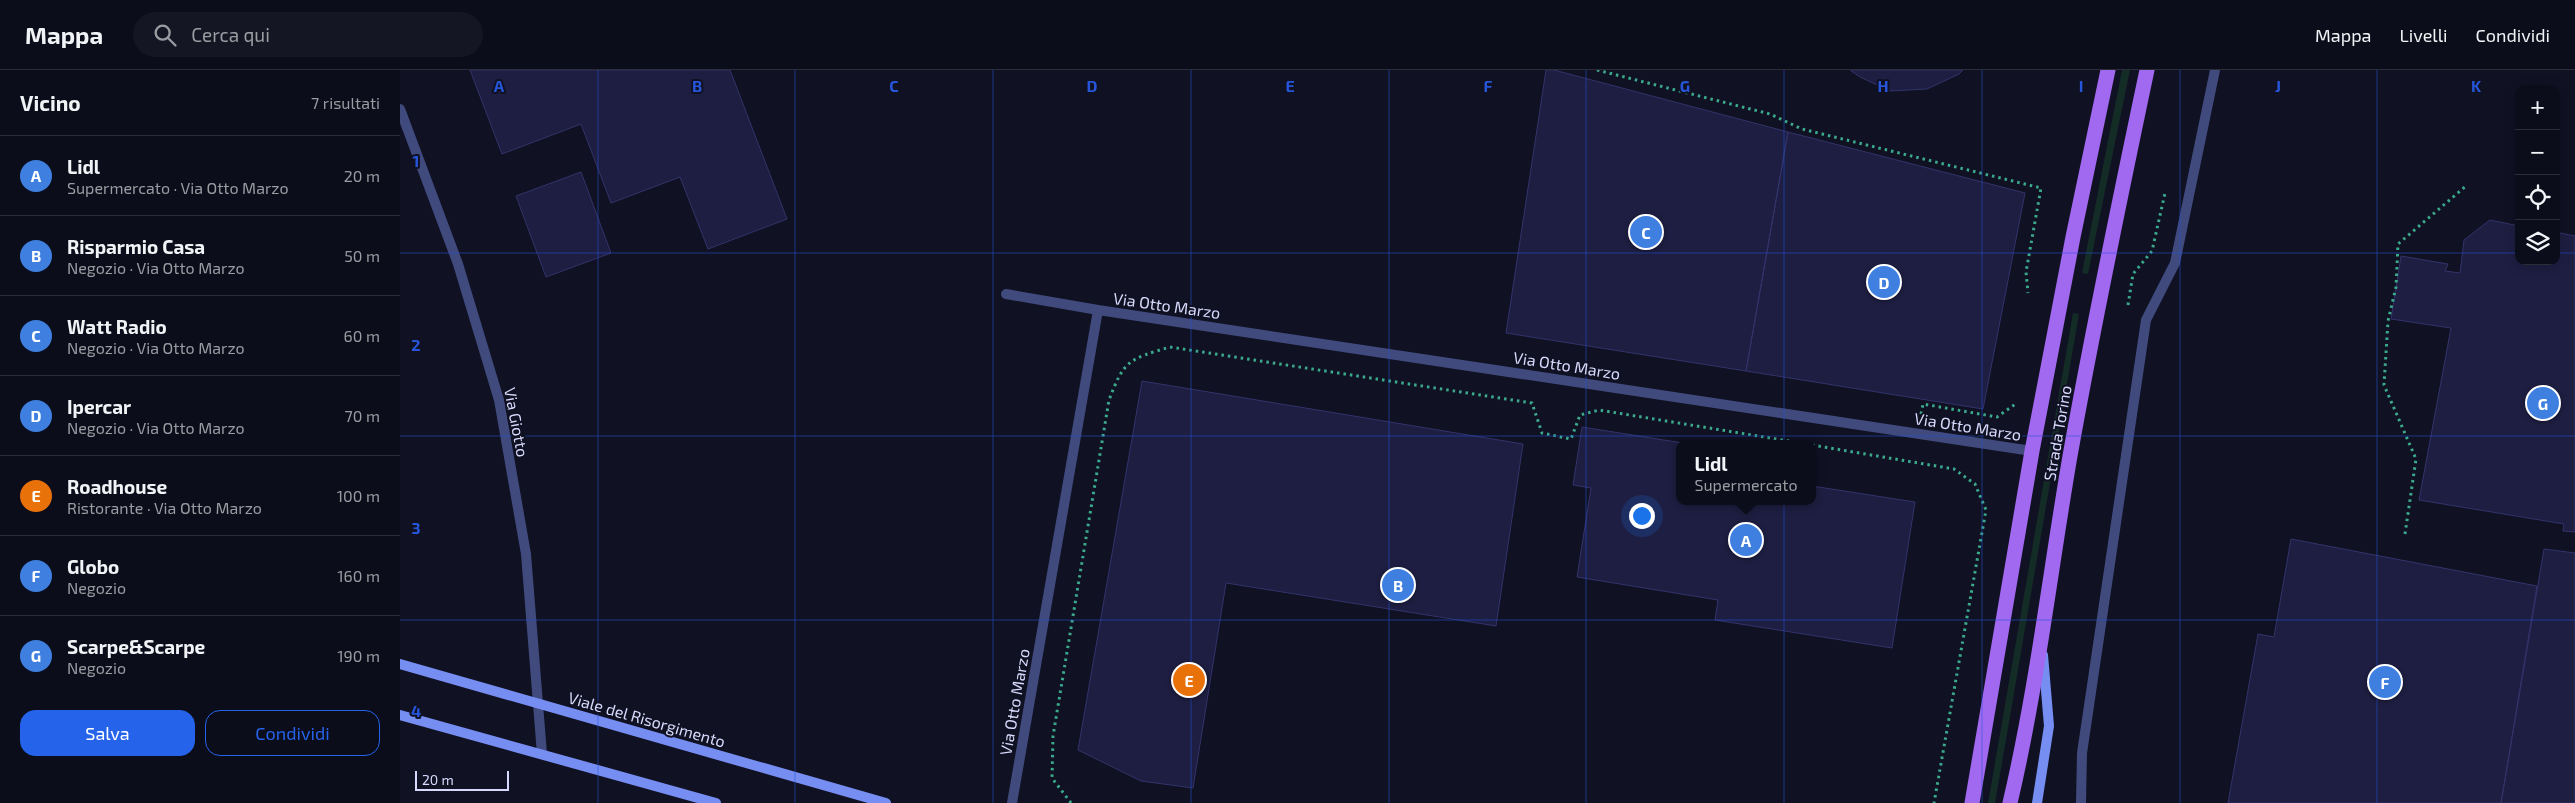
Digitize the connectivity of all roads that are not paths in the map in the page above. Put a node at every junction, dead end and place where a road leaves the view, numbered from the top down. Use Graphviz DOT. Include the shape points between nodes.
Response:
graph roads {
  1 [pos="2108,70"];
  2 [pos="2147,70"];
  3 [pos="2215,70"];
  4 [pos="400,109"];
  5 [pos="1006,294"];
  6 [pos="1098,310"];
  7 [pos="2032,451"];
  8 [pos="2042,640"];
  9 [pos="400,664"];
  10 [pos="539,704"];
  11 [pos="400,715"];
  12 [pos="542,754"];
  13 [pos="1972,802"];
  14 [pos="716,803"];
  15 [pos="886,803"];
  16 [pos="1012,803"];
  17 [pos="2010,803"];
  18 [pos="2037,803"];
  19 [pos="2081,803"];
  1 -- 7 [label="main road, Strada Torino"];
  2 -- 8 [label="main road, Strada Torino" via="2070,458"];
  3 -- 19 [label="street" via="2176,263 2146,320 2082,753"];
  4 -- 10 [label="street, Via Giotto" via="458,264 499,400 526,554"];
  5 -- 6 [label="street, Via Otto Marzo"];
  6 -- 7 [label="street, Via Otto Marzo"];
  6 -- 16 [label="street, Via Otto Marzo"];
  7 -- 13 [label="main road, Strada Torino"];
  8 -- 17 [label="main road, Strada Torino"];
  8 -- 18 [label="street" via="2049,726"];
  9 -- 10 [label="street, Viale del Risorgimento"];
  10 -- 12 [label="street, Via Giotto"];
  10 -- 15 [label="street, Viale del Risorgimento"];
  11 -- 12 [label="street"];
  12 -- 14 [label="street"];
}
